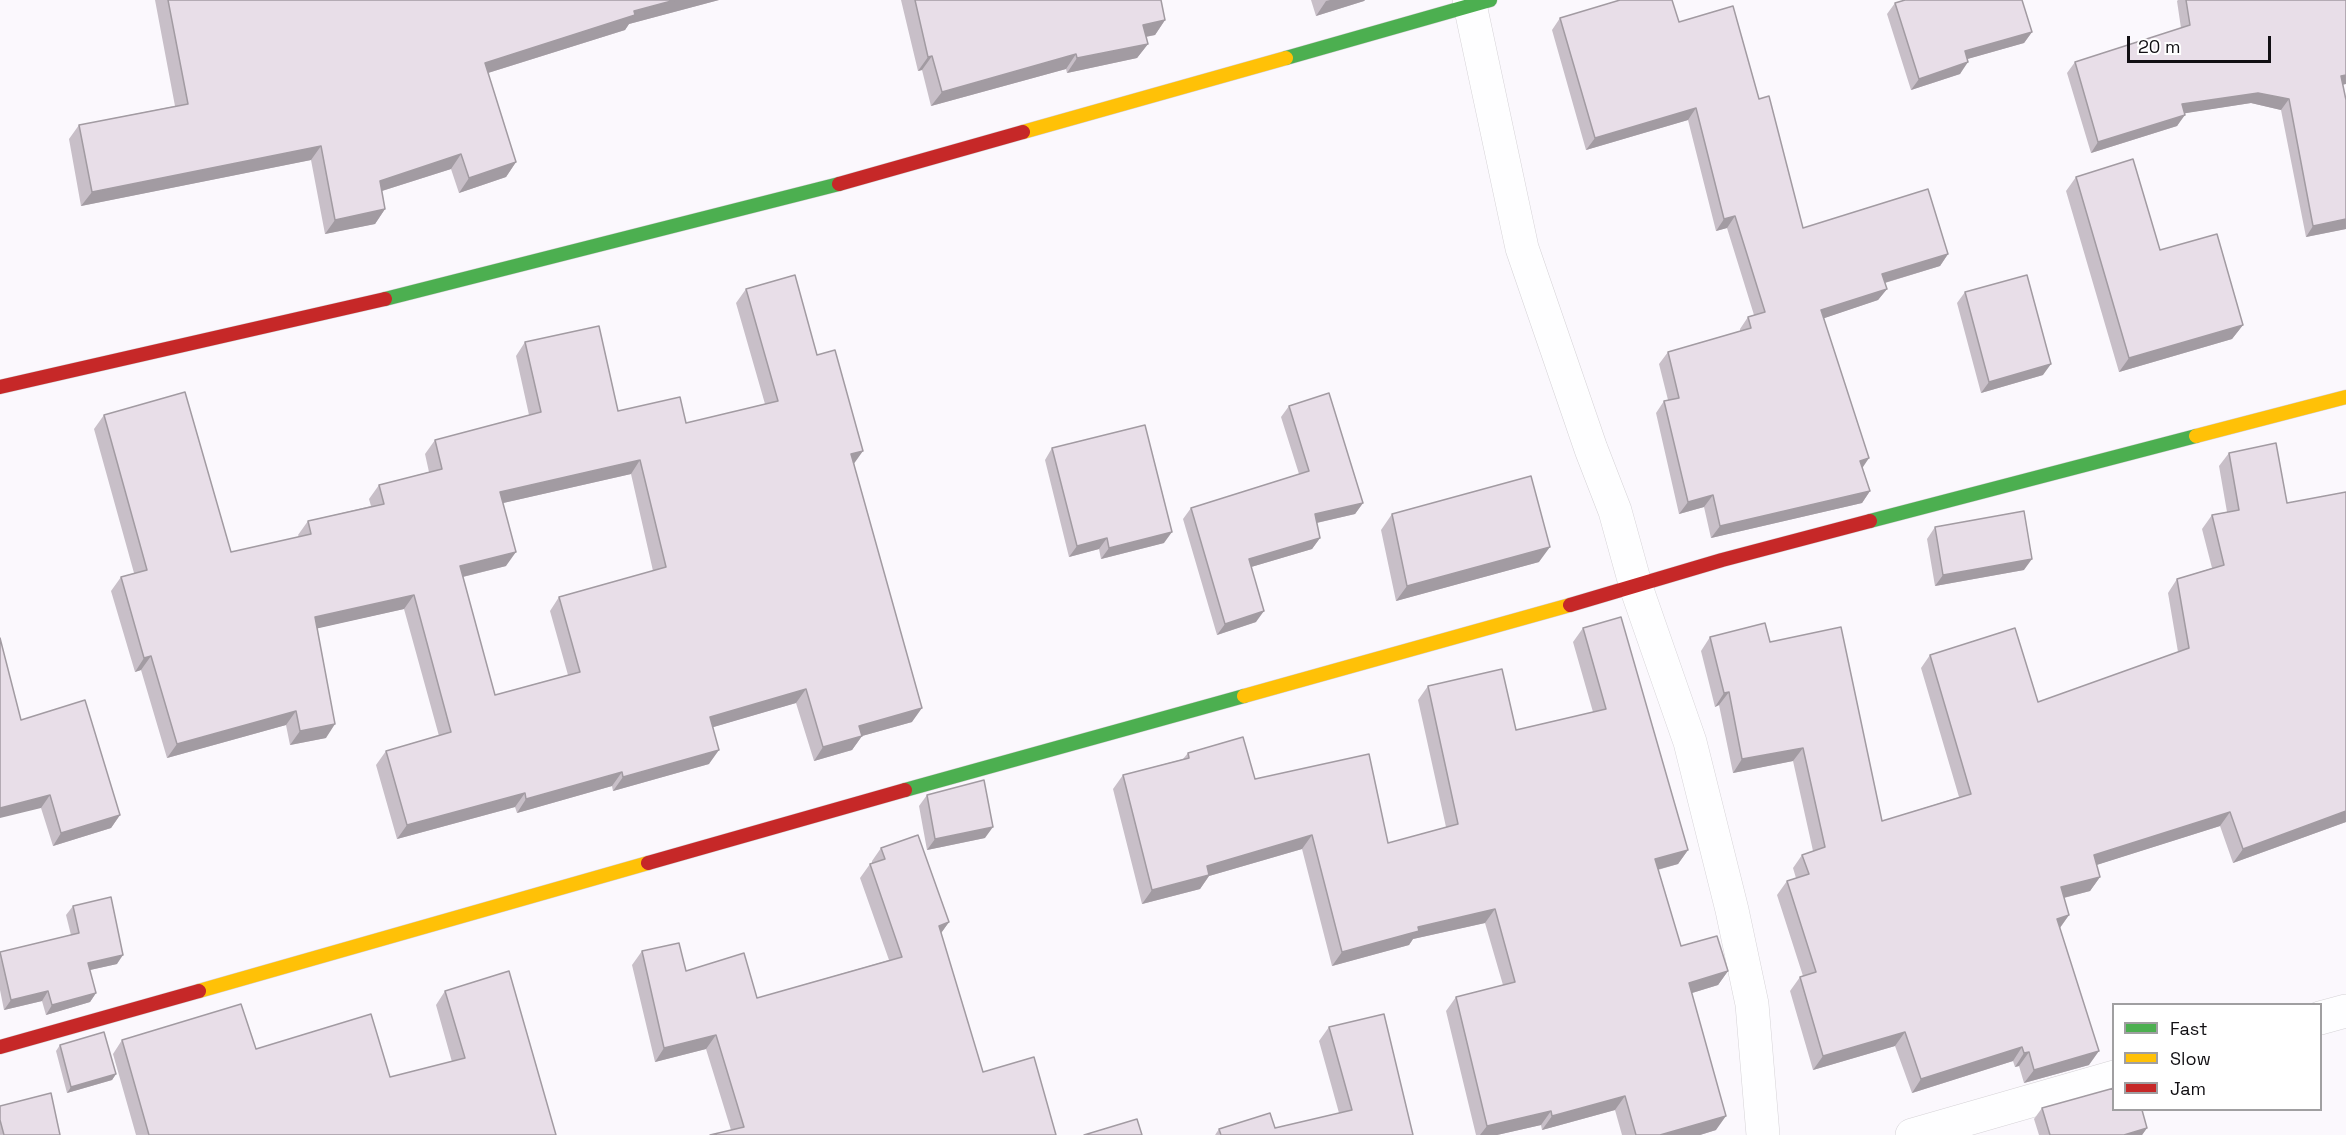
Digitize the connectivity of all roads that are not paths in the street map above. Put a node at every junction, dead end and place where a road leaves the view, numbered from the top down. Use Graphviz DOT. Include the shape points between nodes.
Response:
graph roads {
  1 [pos="1477,2"];
  2 [pos="0,387"];
  3 [pos="2346,397"];
  4 [pos="1636,587"];
  5 [pos="2346,1011"];
  6 [pos="2322,1017"];
  7 [pos="0,1047"];
  8 [pos="2112,1078"];
  9 [pos="1763,1135"];
  10 [pos="1912,1135"];
  1 -- 2 [label="street" via="854,180 395,297"];
  1 -- 4 [label="street" via="1522,248 1615,511"];
  3 -- 4 [label="street" via="1722,560"];
  4 -- 7 [label="street"];
  4 -- 9 [label="street" via="1690,742 1732,910 1752,1004"];
  5 -- 6 [label="street"];
  8 -- 10 [label="street"];
}
